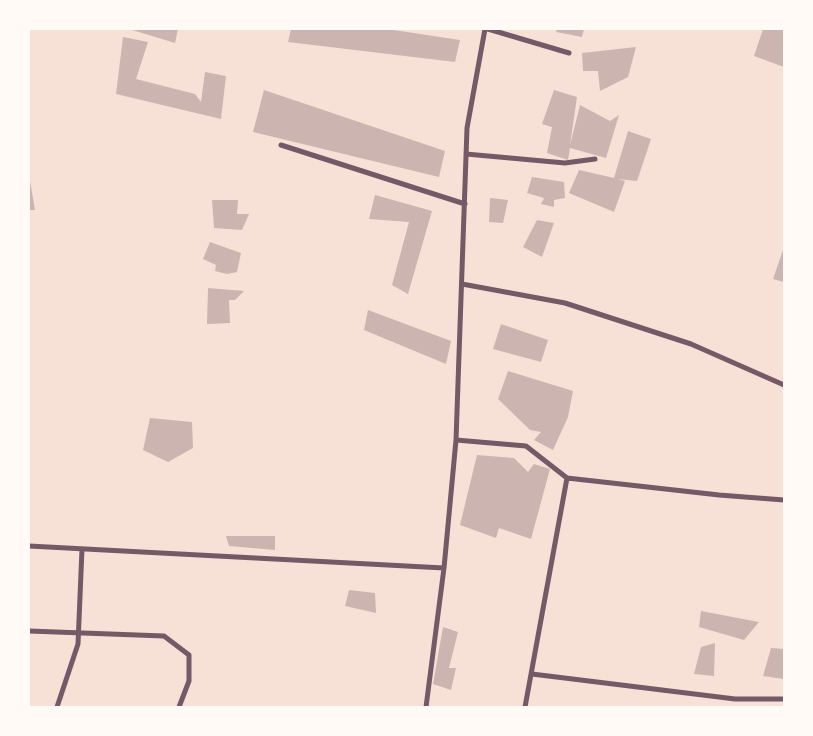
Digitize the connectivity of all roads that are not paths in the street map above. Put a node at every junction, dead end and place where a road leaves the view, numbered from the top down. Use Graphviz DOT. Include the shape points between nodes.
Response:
graph roads {
  1 [pos="486,29"];
  2 [pos="569,53"];
  3 [pos="281,145"];
  4 [pos="466,154"];
  5 [pos="594,159"];
  6 [pos="465,204"];
  7 [pos="462,284"];
  8 [pos="784,384"];
  9 [pos="456,440"];
  10 [pos="567,478"];
  11 [pos="784,500"];
  12 [pos="29,546"];
  13 [pos="82,549"];
  14 [pos="444,568"];
  15 [pos="29,631"];
  16 [pos="79,631"];
  17 [pos="532,674"];
  18 [pos="784,699"];
  19 [pos="57,707"];
  20 [pos="179,707"];
  21 [pos="426,707"];
  22 [pos="525,707"];
  1 -- 2 [label="street"];
  1 -- 4 [label="street" via="466,128"];
  3 -- 6 [label="street"];
  4 -- 5 [label="street" via="565,163"];
  4 -- 6 [label="street"];
  6 -- 7 [label="street"];
  7 -- 8 [label="street" via="565,303 691,344"];
  7 -- 9 [label="street"];
  9 -- 10 [label="street" via="526,446"];
  9 -- 14 [label="street"];
  10 -- 11 [label="street"];
  10 -- 17 [label="street"];
  12 -- 13 [label="street"];
  13 -- 14 [label="street"];
  13 -- 16 [label="street"];
  14 -- 21 [label="street"];
  15 -- 16 [label="street"];
  16 -- 19 [label="street" via="78,644"];
  16 -- 20 [label="street" via="164,636 189,654 189,681"];
  17 -- 18 [label="street" via="735,700"];
  17 -- 22 [label="street"];
}
